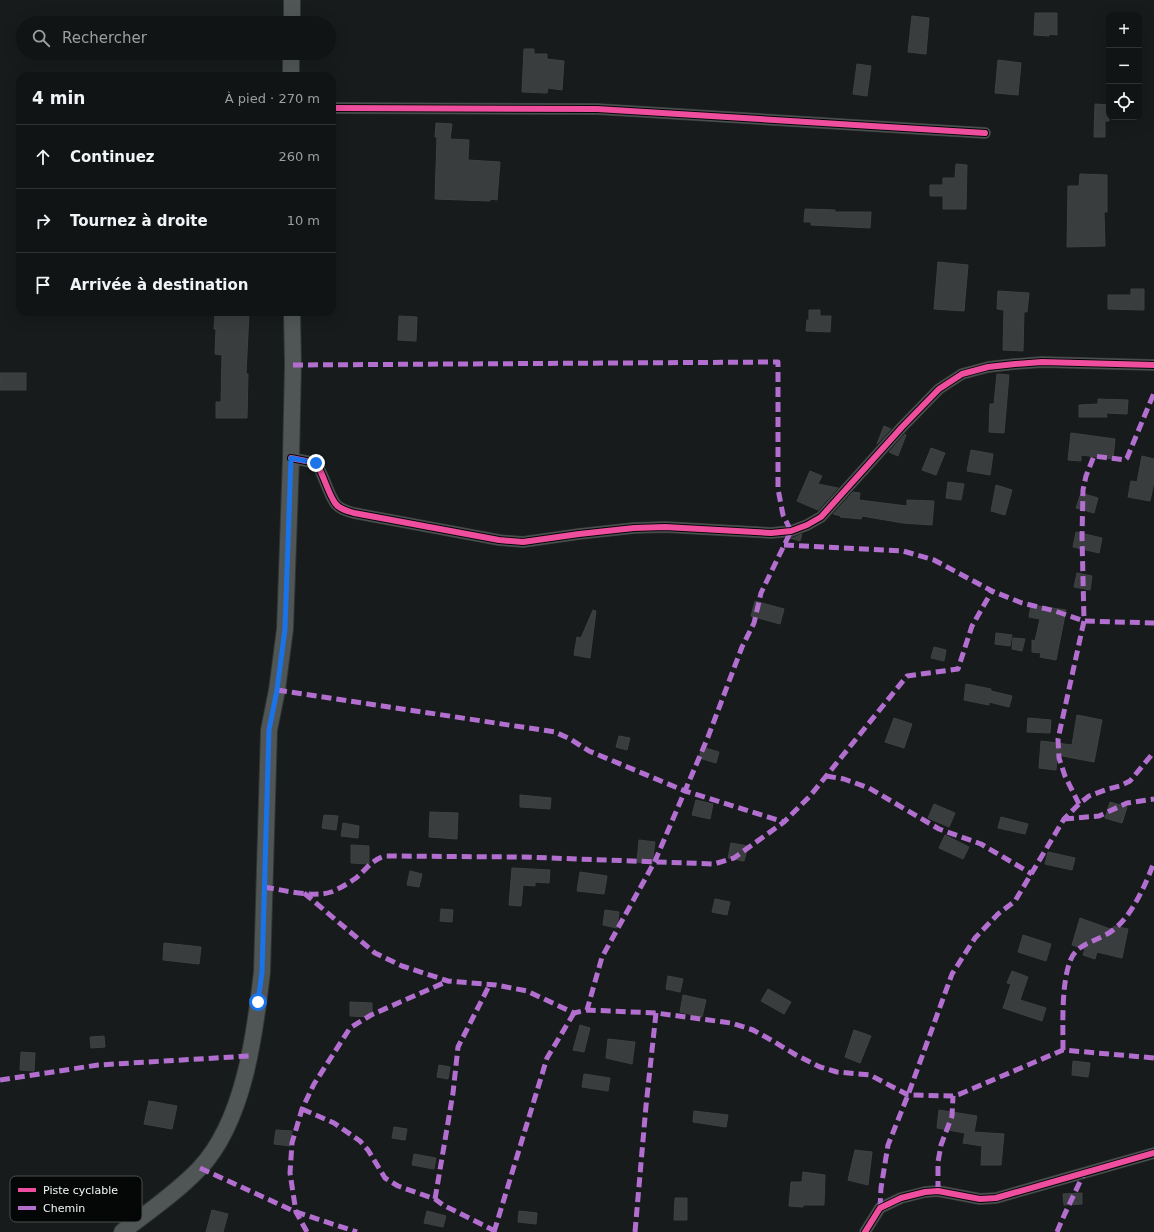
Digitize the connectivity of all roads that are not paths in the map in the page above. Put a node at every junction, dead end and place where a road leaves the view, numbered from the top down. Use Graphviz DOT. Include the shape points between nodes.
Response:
graph roads {
  1 [pos="292,0"];
  2 [pos="292,16"];
  3 [pos="291,60"];
  4 [pos="291,72"];
  5 [pos="336,108"];
  6 [pos="985,133"];
  7 [pos="292,316"];
  8 [pos="1154,365"];
  9 [pos="291,458"];
  10 [pos="1154,1153"];
  11 [pos="142,1216"];
  12 [pos="135,1222"];
  13 [pos="122,1232"];
  14 [pos="865,1232"];
  1 -- 2 [label="main road"];
  3 -- 4 [label="main road"];
  5 -- 6 [label="street" via="597,109"];
  7 -- 9 [label="main road"];
  8 -- 9 [label="street" via="1028,363 988,367 962,374 939,388 821,517 791,531 771,534 634,528 523,542 499,540 344,510 335,504 316,463"];
  9 -- 11 [label="main road" via="285,629 269,730 262,972 249,1056 233,1115 214,1151 200,1168"];
  10 -- 14 [label="street" via="996,1198 980,1199 938,1191 901,1198 880,1208"];
  12 -- 13 [label="main road"];
}
